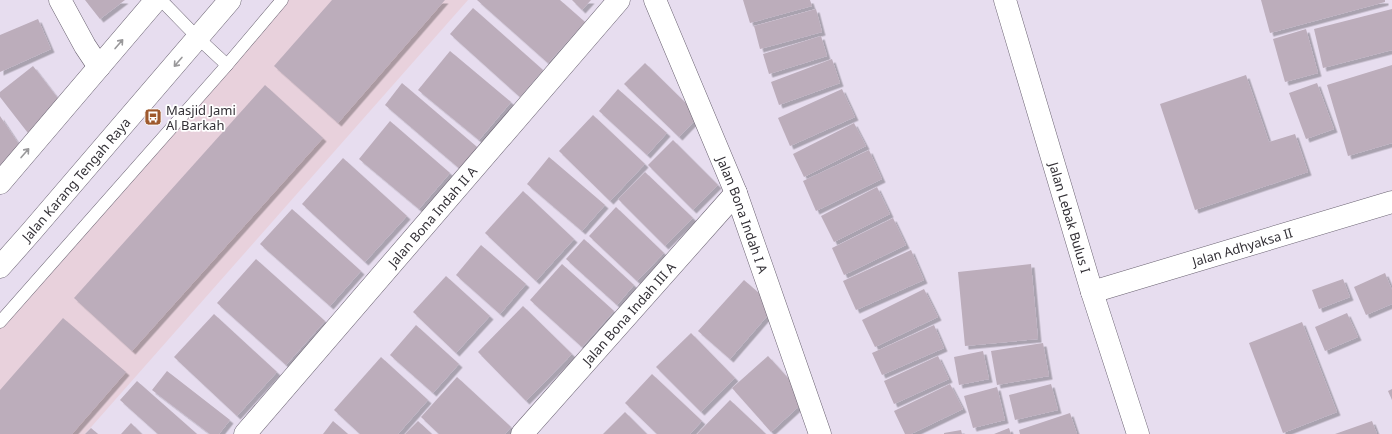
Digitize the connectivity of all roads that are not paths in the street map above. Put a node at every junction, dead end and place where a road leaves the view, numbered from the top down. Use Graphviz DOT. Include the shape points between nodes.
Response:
graph roads {
  1 [pos="60,0"];
  2 [pos="156,0"];
  3 [pos="161,0"];
  4 [pos="230,0"];
  5 [pos="282,0"];
  6 [pos="620,0"];
  7 [pos="655,0"];
  8 [pos="1005,0"];
  9 [pos="198,38"];
  10 [pos="227,65"];
  11 [pos="99,67"];
  12 [pos="0,182"];
  13 [pos="736,193"];
  14 [pos="1392,202"];
  15 [pos="0,267"];
  16 [pos="1092,292"];
  17 [pos="0,322"];
  18 [pos="816,431"];
  19 [pos="245,434"];
  20 [pos="522,434"];
  21 [pos="1138,434"];
  1 -- 11 [label="street" via="84,46"];
  11 -- 2 [label="street, one-way"];
  3 -- 9 [label="lane"];
  4 -- 9 [label="street, Jalan Karang Tengah Raya"];
  5 -- 10 [label="lane"];
  6 -- 19 [label="street, Jalan Bona Indah II A"];
  7 -- 13 [label="street, Jalan Bona Indah I A"];
  8 -- 16 [label="street, Jalan Lebak Bulus I"];
  9 -- 10 [label="lane"];
  9 -- 15 [label="street, Jalan Karang Tengah Raya, one-way"];
  10 -- 17 [label="lane"];
  12 -- 11 [label="street, one-way"];
  13 -- 18 [label="street, Jalan Bona Indah I A"];
  13 -- 20 [label="street, Jalan Bona Indah III A"];
  14 -- 16 [label="street, Jalan Adhyaksa II"];
  16 -- 21 [label="street, Jalan Lebak Bulus I"];
}
